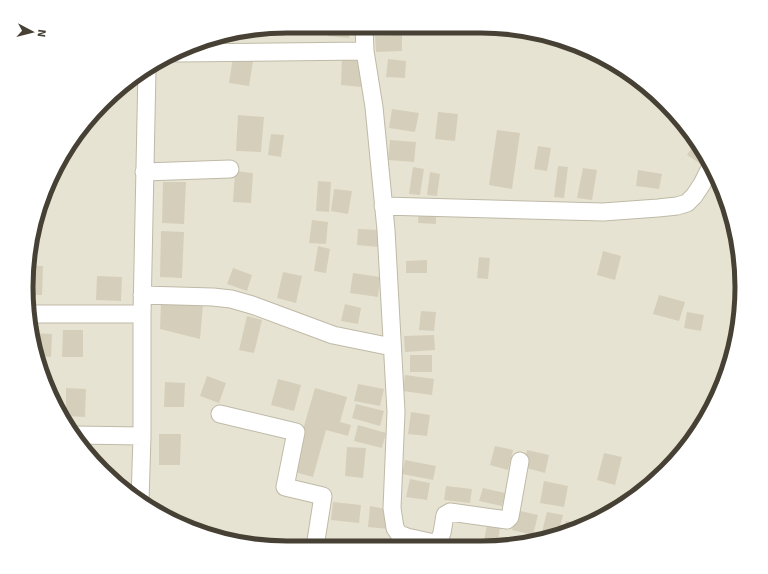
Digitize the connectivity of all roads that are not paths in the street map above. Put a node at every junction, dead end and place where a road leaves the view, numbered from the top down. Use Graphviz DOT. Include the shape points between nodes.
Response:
graph roads {
  1 [pos="364,33"];
  2 [pos="365,51"];
  3 [pos="190,52"];
  4 [pos="147,75"];
  5 [pos="230,169"];
  6 [pos="144,172"];
  7 [pos="708,173"];
  8 [pos="383,206"];
  9 [pos="142,295"];
  10 [pos="35,314"];
  11 [pos="142,314"];
  12 [pos="392,347"];
  13 [pos="220,414"];
  14 [pos="81,435"];
  15 [pos="142,436"];
  16 [pos="520,461"];
  17 [pos="140,494"];
  18 [pos="316,541"];
  19 [pos="425,541"];
  20 [pos="437,541"];
  1 -- 2 [label="street"];
  2 -- 3 [label="street"];
  2 -- 8 [label="street" via="374,107"];
  4 -- 6 [label="street"];
  5 -- 6 [label="street"];
  6 -- 9 [label="street"];
  7 -- 8 [label="street" via="687,203 658,208 603,212"];
  8 -- 12 [label="street"];
  9 -- 11 [label="street"];
  9 -- 12 [label="street" via="232,299 333,335"];
  10 -- 11 [label="street"];
  11 -- 15 [label="street"];
  12 -- 19 [label="street" via="396,412 392,508 395,528 399,534"];
  13 -- 18 [label="street" via="296,432 285,487 323,496"];
  14 -- 15 [label="street"];
  15 -- 17 [label="street"];
  16 -- 20 [label="street" via="510,517 507,520 450,512 444,514 442,533"];
}
